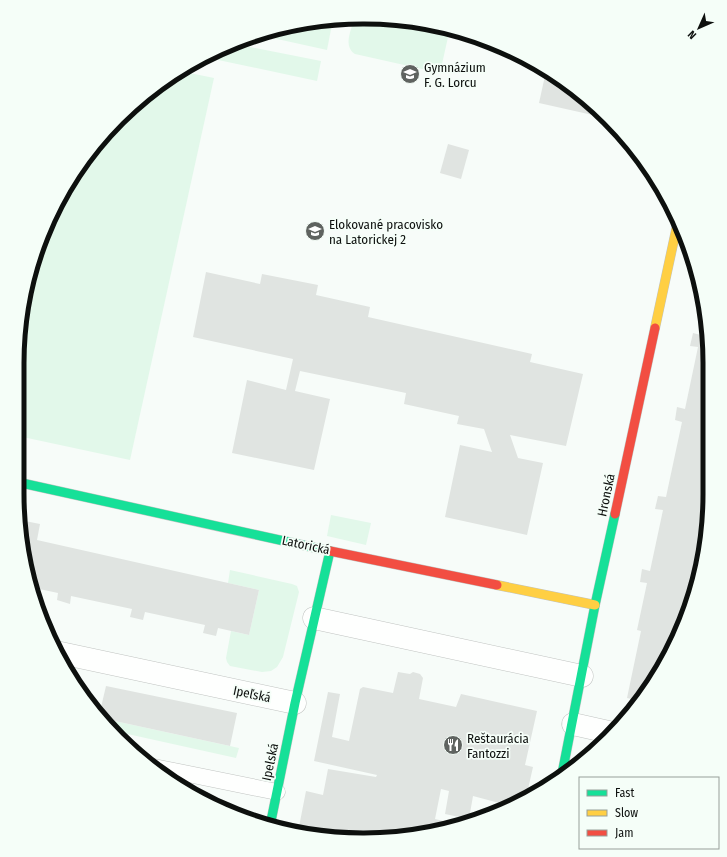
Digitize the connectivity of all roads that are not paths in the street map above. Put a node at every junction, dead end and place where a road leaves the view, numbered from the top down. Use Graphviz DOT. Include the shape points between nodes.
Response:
graph roads {
  1 [pos="676,231"];
  2 [pos="24,484"];
  3 [pos="330,551"];
  4 [pos="595,605"];
  5 [pos="314,618"];
  6 [pos="67,659"];
  7 [pos="582,676"];
  8 [pos="295,703"];
  9 [pos="573,724"];
  10 [pos="606,731"];
  11 [pos="563,768"];
  12 [pos="166,769"];
  13 [pos="277,792"];
  14 [pos="271,820"];
  1 -- 4 [label="street, Hronská"];
  2 -- 3 [label="street, Latorická"];
  3 -- 4 [label="street, Latorická"];
  3 -- 5 [label="street"];
  4 -- 7 [label="street, Hronská"];
  5 -- 7 [label="street"];
  5 -- 8 [label="street"];
  6 -- 8 [label="street, Ipeľská"];
  7 -- 9 [label="street, Hronská"];
  8 -- 13 [label="street, Ipelská"];
  9 -- 10 [label="street"];
  9 -- 11 [label="street, Hronská"];
  12 -- 13 [label="lane"];
  13 -- 14 [label="street, Ipelská"];
}
